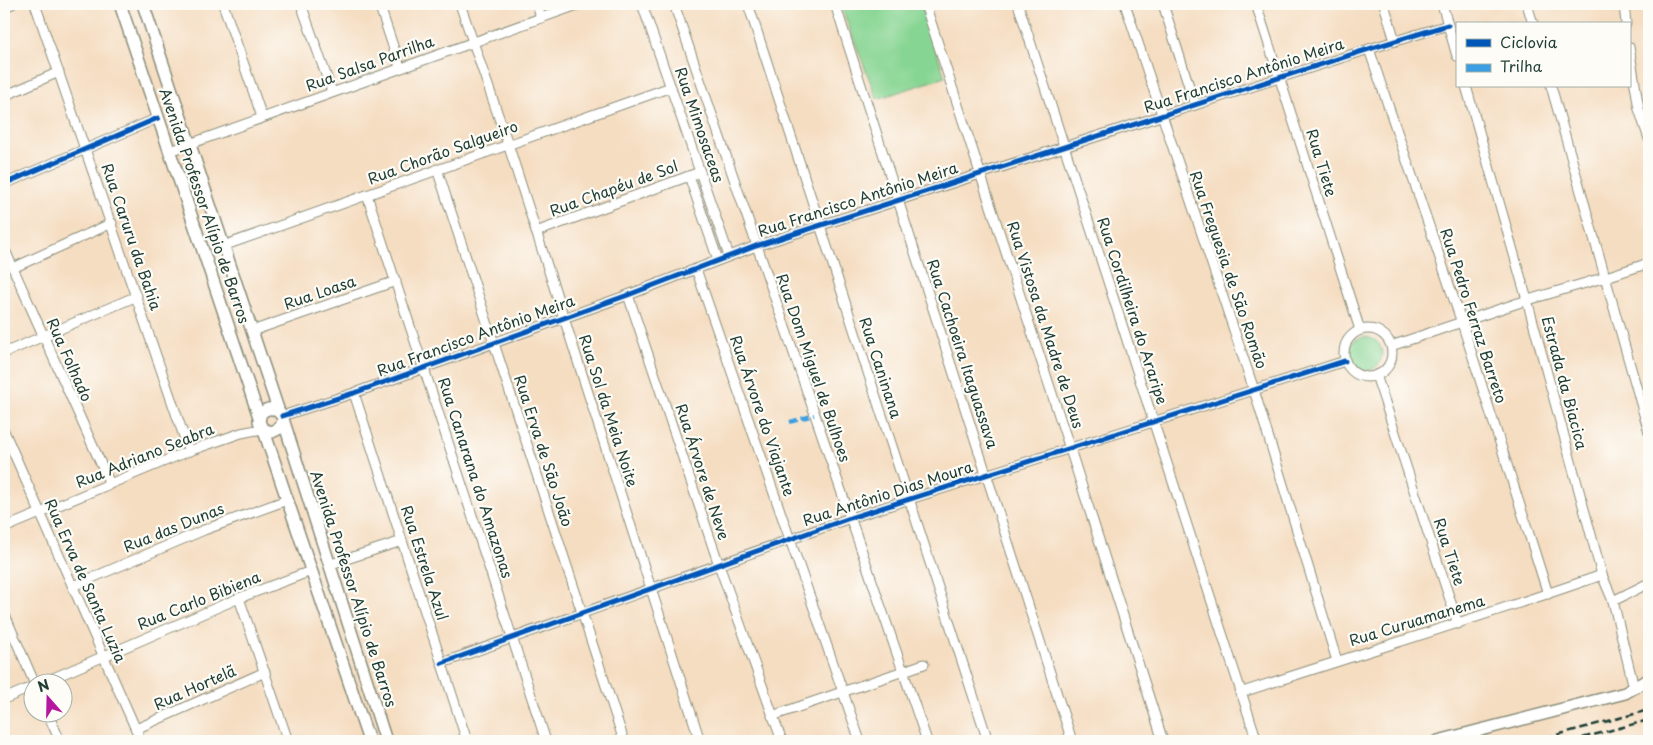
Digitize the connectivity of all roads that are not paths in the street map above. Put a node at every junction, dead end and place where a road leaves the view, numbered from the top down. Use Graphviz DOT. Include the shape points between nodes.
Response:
graph roads {
  1 [pos="12,4"];
  2 [pos="35,4"];
  3 [pos="120,4"];
  4 [pos="143,4"];
  5 [pos="223,4"];
  6 [pos="301,4"];
  7 [pos="379,4"];
  8 [pos="460,4"];
  9 [pos="537,4"];
  10 [pos="580,4"];
  11 [pos="642,4"];
  12 [pos="674,4"];
  13 [pos="748,4"];
  14 [pos="835,4"];
  15 [pos="925,4"];
  16 [pos="1018,4"];
  17 [pos="1125,4"];
  18 [pos="1163,4"];
  19 [pos="1256,4"];
  20 [pos="1384,4"];
  21 [pos="1442,4"];
  22 [pos="1527,4"];
  23 [pos="1624,4"];
  24 [pos="4,7"];
  25 [pos="541,18"];
  26 [pos="1532,22"];
  27 [pos="1626,22"];
  28 [pos="1448,25"];
  29 [pos="1395,40"];
  30 [pos="473,42"];
  31 [pos="1369,49"];
  32 [pos="1456,53"];
  33 [pos="1630,54"];
  34 [pos="400,67"];
  35 [pos="59,72"];
  36 [pos="1280,77"];
  37 [pos="671,87"];
  38 [pos="1467,88"];
  39 [pos="1552,88"];
  40 [pos="332,92"];
  41 [pos="4,96"];
  42 [pos="1195,105"];
  43 [pos="262,117"];
  44 [pos="1162,117"];
  45 [pos="158,118"];
  46 [pos="1649,139"];
  47 [pos="190,144"];
  48 [pos="508,144"];
  49 [pos="1064,147"];
  50 [pos="86,150"];
  51 [pos="170,150"];
  52 [pos="437,170"];
  53 [pos="700,172"];
  54 [pos="981,174"];
  55 [pos="689,176"];
  56 [pos="4,184"];
  57 [pos="367,195"];
  58 [pos="898,201"];
  59 [pos="112,223"];
  60 [pos="820,226"];
  61 [pos="536,232"];
  62 [pos="224,246"];
  63 [pos="756,246"];
  64 [pos="4,248"];
  65 [pos="729,256"];
  66 [pos="718,260"];
  67 [pos="1649,263"];
  68 [pos="13,268"];
  69 [pos="696,269"];
  70 [pos="1606,277"];
  71 [pos="396,280"];
  72 [pos="628,295"];
  73 [pos="137,296"];
  74 [pos="1527,300"];
  75 [pos="563,318"];
  76 [pos="1462,323"];
  77 [pos="1360,330"];
  78 [pos="252,331"];
  79 [pos="43,336"];
  80 [pos="494,343"];
  81 [pos="1391,346"];
  82 [pos="4,353"];
  83 [pos="1346,361"];
  84 [pos="424,368"];
  85 [pos="1376,375"];
  86 [pos="1254,390"];
  87 [pos="354,393"];
  88 [pos="281,416"];
  89 [pos="1154,423"];
  90 [pos="261,424"];
  91 [pos="4,432"];
  92 [pos="1649,432"];
  93 [pos="1070,449"];
  94 [pos="190,451"];
  95 [pos="988,476"];
  96 [pos="110,484"];
  97 [pos="287,500"];
  98 [pos="910,500"];
  99 [pos="40,512"];
  100 [pos="850,518"];
  101 [pos="4,528"];
  102 [pos="789,539"];
  103 [pos="402,541"];
  104 [pos="331,564"];
  105 [pos="718,565"];
  106 [pos="312,571"];
  107 [pos="1602,575"];
  108 [pos="1649,583"];
  109 [pos="73,586"];
  110 [pos="651,589"];
  111 [pos="1548,594"];
  112 [pos="239,598"];
  113 [pos="1613,601"];
  114 [pos="4,613"];
  115 [pos="581,614"];
  116 [pos="1458,624"];
  117 [pos="512,639"];
  118 [pos="104,656"];
  119 [pos="1338,660"];
  120 [pos="442,663"];
  121 [pos="924,664"];
  122 [pos="903,671"];
  123 [pos="30,672"];
  124 [pos="67,672"];
  125 [pos="265,672"];
  126 [pos="1649,679"];
  127 [pos="1634,688"];
  128 [pos="22,691"];
  129 [pos="843,691"];
  130 [pos="1240,693"];
  131 [pos="4,699"];
  132 [pos="772,716"];
  133 [pos="51,722"];
  134 [pos="136,729"];
  135 [pos="386,739"];
  136 [pos="60,741"];
  137 [pos="141,741"];
  138 [pos="288,741"];
  139 [pos="370,741"];
  140 [pos="467,741"];
  141 [pos="546,741"];
  142 [pos="624,741"];
  143 [pos="700,741"];
  144 [pos="782,741"];
  145 [pos="860,741"];
  146 [pos="927,741"];
  147 [pos="988,741"];
  148 [pos="1072,741"];
  149 [pos="1163,741"];
  150 [pos="1257,741"];
  151 [pos="1438,741"];
  1 -- 24 [label="street"];
  2 -- 35 [label="street, Rua Caruru da Bahia"];
  3 -- 45 [label="street, Avenida Professor Alípio de Barros"];
  4 -- 47 [label="street, Avenida Professor Alípio de Barros"];
  5 -- 43 [label="street"];
  6 -- 40 [label="street"];
  7 -- 34 [label="street"];
  8 -- 30 [label="street, Rua Sol da Meia Noite"];
  9 -- 25 [label="street"];
  10 -- 25 [label="street, Rua Salsa Parrilha"];
  11 -- 37 [label="street, Rua Mimosaceas"];
  12 -- 63 [label="street, Rua Dom Miguel de Bulhoes"];
  13 -- 60 [label="street, Rua Caninana"];
  14 -- 58 [label="street, Rua Cachoeira Itaguassava"];
  15 -- 54 [label="street, Rua Vistosa da Madre de Deus"];
  16 -- 49 [label="street, Rua Cordilheira do Araripe"];
  17 -- 44 [label="street, Rua Freguesia de São Romão"];
  18 -- 42 [label="street"];
  19 -- 36 [label="street, Rua Tiete"];
  20 -- 29 [label="street"];
  21 -- 28 [label="street"];
  22 -- 26 [label="street"];
  23 -- 27 [label="street"];
  25 -- 30 [label="street, Rua Salsa Parrilha"];
  28 -- 29 [label="street, Rua Francisco Antônio Meira"];
  28 -- 32 [label="street"];
  29 -- 31 [label="street, Rua Francisco Antônio Meira"];
  30 -- 34 [label="street, Rua Salsa Parrilha"];
  30 -- 48 [label="street, Rua Sol da Meia Noite"];
  31 -- 36 [label="street, Rua Francisco Antônio Meira"];
  31 -- 76 [label="street, Rua Pedro Ferraz Barreto"];
  33 -- 46 [label="street" via="1638,109"];
  34 -- 40 [label="street, Rua Salsa Parrilha"];
  35 -- 41 [label="street"];
  35 -- 50 [label="street, Rua Caruru da Bahia"];
  36 -- 42 [label="street, Rua Francisco Antônio Meira"];
  36 -- 77 [label="street, Rua Tiete"];
  37 -- 48 [label="street, Rua Chorão Salgueiro"];
  37 -- 53 [label="street, Rua Mimosaceas"];
  38 -- 74 [label="street, Estrada da Biacica"];
  39 -- 70 [label="street"];
  40 -- 43 [label="street, Rua Salsa Parrilha"];
  42 -- 44 [label="street, Rua Francisco Antônio Meira"];
  43 -- 47 [label="street, Rua Salsa Parrilha"];
  44 -- 49 [label="street, Rua Francisco Antônio Meira"];
  44 -- 86 [label="street, Rua Freguesia de São Romão"];
  45 -- 50 [label="street"];
  45 -- 51 [label="street, Avenida Professor Alípio de Barros"];
  47 -- 51 [label="street, Rua Salsa Parrilha"];
  47 -- 62 [label="street, Avenida Professor Alípio de Barros"];
  48 -- 52 [label="street, Rua Chorão Salgueiro"];
  48 -- 61 [label="street, Rua Sol da Meia Noite"];
  49 -- 54 [label="street, Rua Francisco Antônio Meira"];
  49 -- 89 [label="street, Rua Cordilheira do Araripe"];
  50 -- 56 [label="street"];
  50 -- 59 [label="street, Rua Caruru da Bahia"];
  51 -- 90 [label="street, Avenida Professor Alípio de Barros"];
  52 -- 57 [label="street, Rua Chorão Salgueiro"];
  52 -- 80 [label="street, Rua Erva de São João"];
  53 -- 55 [label="street, Rua Chapéu de Sol"];
  53 -- 65 [label="street, Rua Mimosaceas"];
  54 -- 58 [label="street, Rua Francisco Antônio Meira"];
  54 -- 93 [label="street, Rua Vistosa da Madre de Deus"];
  55 -- 61 [label="street, Rua Chapéu de Sol"];
  55 -- 66 [label="street, Rua Mimosaceas"];
  57 -- 62 [label="street, Rua Chorão Salgueiro"];
  57 -- 71 [label="street, Rua Canarana do Amazonas"];
  58 -- 60 [label="street, Rua Francisco Antônio Meira"];
  58 -- 95 [label="street, Rua Cachoeira Itaguassava"];
  59 -- 68 [label="street"];
  59 -- 73 [label="street, Rua Caruru da Bahia"];
  60 -- 63 [label="street, Rua Francisco Antônio Meira"];
  60 -- 98 [label="street, Rua Caninana"];
  61 -- 75 [label="street, Rua Sol da Meia Noite"];
  62 -- 78 [label="street, Avenida Professor Alípio de Barros"];
  63 -- 65 [label="street, Rua Francisco Antônio Meira"];
  63 -- 100 [label="street, Rua Dom Miguel de Bulhoes"];
  64 -- 68 [label="street, Rua Folhado"];
  65 -- 66 [label="street, Rua Francisco Antônio Meira"];
  66 -- 69 [label="street, Rua Francisco Antônio Meira"];
  67 -- 70 [label="street"];
  68 -- 79 [label="street, Rua Folhado"];
  69 -- 72 [label="street, Rua Francisco Antônio Meira"];
  69 -- 102 [label="street, Rua Árvore do Viajante"];
  70 -- 74 [label="street"];
  70 -- 92 [label="street"];
  71 -- 78 [label="street, Rua Loasa"];
  71 -- 84 [label="street, Rua Canarana do Amazonas"];
  72 -- 75 [label="street, Rua Francisco Antônio Meira"];
  72 -- 105 [label="street, Rua Árvore de Neve"];
  73 -- 79 [label="street"];
  73 -- 94 [label="street, Rua Caruru da Bahia"];
  74 -- 76 [label="street"];
  74 -- 107 [label="street, Estrada da Biacica"];
  75 -- 80 [label="street, Rua Francisco Antônio Meira"];
  75 -- 110 [label="street, Rua Sol da Meia Noite"];
  76 -- 81 [label="street"];
  76 -- 111 [label="street, Rua Pedro Ferraz Barreto"];
  77 -- 81 [label="street" via="1376,330"];
  77 -- 83 [label="street" via="1348,339"];
  78 -- 88 [label="street, Avenida Professor Alípio de Barros"];
  79 -- 82 [label="street"];
  79 -- 96 [label="street, Rua Folhado"];
  80 -- 84 [label="street, Rua Francisco Antônio Meira"];
  80 -- 115 [label="street, Rua Erva de São João"];
  81 -- 85 [label="street" via="1387,366"];
  83 -- 85 [label="street" via="1362,376"];
  83 -- 86 [label="street, Rua Antônio Dias Moura"];
  84 -- 87 [label="street, Rua Francisco Antônio Meira"];
  84 -- 117 [label="street, Rua Canarana do Amazonas"];
  85 -- 116 [label="street, Rua Tiete"];
  86 -- 89 [label="street, Rua Antônio Dias Moura"];
  86 -- 119 [label="street, Rua Freguesia de São Romão"];
  87 -- 88 [label="street, Rua Francisco Antônio Meira"];
  87 -- 103 [label="street, Rua Estrela Azul"];
  88 -- 90 [label="street" via="270,408 265,410"];
  88 -- 90 [label="street" via="280,428 276,431 272,432"];
  88 -- 104 [label="street, Avenida Professor Alípio de Barros"];
  89 -- 93 [label="street, Rua Antônio Dias Moura"];
  89 -- 130 [label="street, Rua Cordilheira do Araripe"];
  90 -- 94 [label="street, Rua Adriano Seabra"];
  90 -- 97 [label="street, Avenida Professor Alípio de Barros"];
  91 -- 99 [label="street, Rua Erva de Santa Luzia"];
  93 -- 95 [label="street, Rua Antônio Dias Moura"];
  93 -- 149 [label="street, Rua Vistosa da Madre de Deus"];
  94 -- 96 [label="street, Rua Adriano Seabra"];
  95 -- 98 [label="street, Rua Antônio Dias Moura"];
  95 -- 148 [label="street, Rua Cachoeira Itaguassava"];
  96 -- 99 [label="street, Rua Adriano Seabra"];
  97 -- 106 [label="street, Avenida Professor Alípio de Barros"];
  97 -- 109 [label="street, Rua das Dunas" via="204,530"];
  98 -- 100 [label="street, Rua Antônio Dias Moura"];
  98 -- 147 [label="street, Rua Caninana"];
  99 -- 101 [label="street, Rua Adriano Seabra"];
  99 -- 109 [label="street, Rua Erva de Santa Luzia"];
  100 -- 102 [label="street, Rua Antônio Dias Moura"];
  100 -- 122 [label="street, Rua Dom Miguel de Bulhoes"];
  102 -- 105 [label="street, Rua Antônio Dias Moura"];
  102 -- 129 [label="street, Rua Árvore do Viajante"];
  103 -- 104 [label="street"];
  103 -- 120 [label="street, Rua Estrela Azul"];
  104 -- 135 [label="street, Avenida Professor Alípio de Barros"];
  105 -- 110 [label="street, Rua Antônio Dias Moura"];
  105 -- 132 [label="street, Rua Árvore de Neve"];
  106 -- 112 [label="street, Rua Carlo Bibiena"];
  106 -- 139 [label="street, Avenida Professor Alípio de Barros"];
  107 -- 111 [label="street, Rua Curuamanema"];
  107 -- 113 [label="street, Estrada da Biacica"];
  108 -- 113 [label="street"];
  109 -- 118 [label="street, Rua Erva de Santa Luzia"];
  110 -- 115 [label="street, Rua Antônio Dias Moura"];
  110 -- 143 [label="street, Rua Sol da Meia Noite"];
  111 -- 116 [label="street, Rua Curuamanema"];
  112 -- 118 [label="street, Rua Carlo Bibiena"];
  112 -- 125 [label="street"];
  113 -- 127 [label="street, Estrada da Biacica"];
  114 -- 123 [label="street"];
  115 -- 117 [label="street, Rua Antônio Dias Moura"];
  115 -- 142 [label="street, Rua Erva de São João"];
  116 -- 119 [label="street, Rua Curuamanema"];
  117 -- 120 [label="street, Rua Antônio Dias Moura"];
  117 -- 141 [label="street, Rua Canarana do Amazonas"];
  118 -- 124 [label="street, Rua Carlo Bibiena"];
  118 -- 134 [label="street, Rua Erva de Santa Luzia"];
  119 -- 130 [label="street, Rua Curuamanema"];
  120 -- 140 [label="street, Rua Estrela Azul"];
  121 -- 122 [label="street"];
  122 -- 129 [label="street"];
  122 -- 146 [label="street, Rua Dom Miguel de Bulhoes"];
  125 -- 134 [label="street, Rua Hortelã"];
  125 -- 138 [label="street"];
  126 -- 127 [label="street"];
  127 -- 151 [label="street"];
  128 -- 131 [label="street"];
  129 -- 132 [label="street"];
  129 -- 145 [label="street, Rua Árvore do Viajante"];
  130 -- 150 [label="street, Rua Cordilheira do Araripe"];
  132 -- 144 [label="street, Rua Árvore de Neve"];
  133 -- 136 [label="street"];
  134 -- 137 [label="street, Rua Erva de Santa Luzia"];
}
